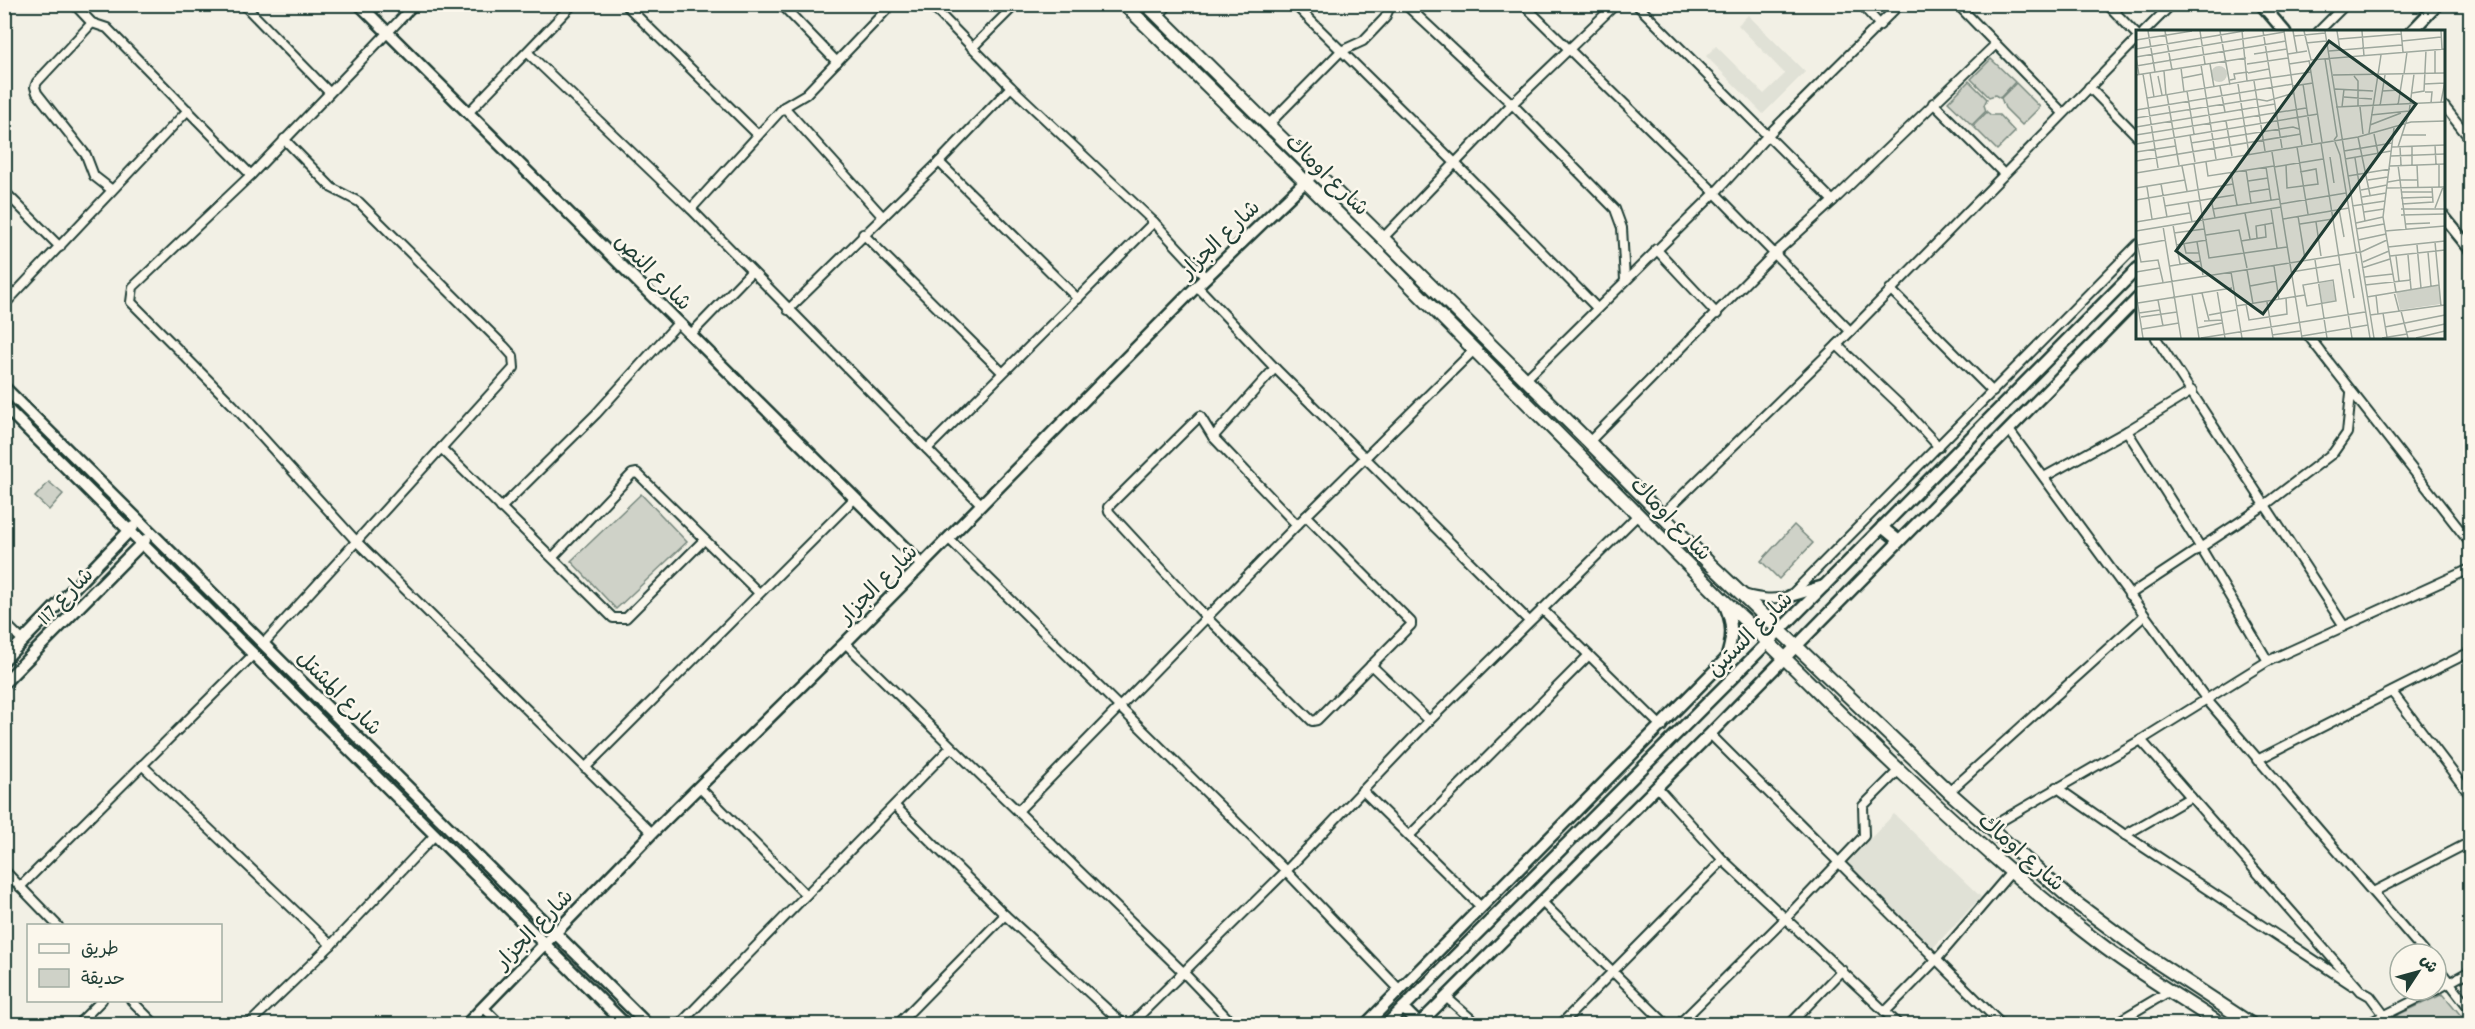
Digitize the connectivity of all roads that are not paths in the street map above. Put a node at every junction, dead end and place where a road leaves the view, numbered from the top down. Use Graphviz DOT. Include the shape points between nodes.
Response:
graph roads {
  1 [pos="8,4"];
  2 [pos="74,4"];
  3 [pos="243,4"];
  4 [pos="359,4"];
  5 [pos="415,4"];
  6 [pos="573,4"];
  7 [pos="625,4"];
  8 [pos="781,4"];
  9 [pos="892,4"];
  10 [pos="930,4"];
  11 [pos="1016,4"];
  12 [pos="1124,4"];
  13 [pos="1146,4"];
  14 [pos="1169,4"];
  15 [pos="1294,4"];
  16 [pos="1391,4"];
  17 [pos="1405,4"];
  18 [pos="1523,4"];
  19 [pos="1616,4"];
  20 [pos="1636,4"];
  21 [pos="1861,4"];
  22 [pos="1900,4"];
  23 [pos="1957,4"];
  24 [pos="2107,4"];
  25 [pos="2172,4"];
  26 [pos="2261,4"];
  27 [pos="2346,4"];
  28 [pos="2438,4"];
  29 [pos="4,8"];
  30 [pos="2336,8"];
  31 [pos="1158,16"];
  32 [pos="92,23"];
  33 [pos="1880,25"];
  34 [pos="2146,30"];
  35 [pos="2283,30"];
  36 [pos="2320,30"];
  37 [pos="2412,30"];
  38 [pos="387,33"];
  39 [pos="2136,35"];
  40 [pos="2136,39"];
  41 [pos="1995,45"];
  42 [pos="972,48"];
  43 [pos="1568,50"];
  44 [pos="1341,51"];
  45 [pos="528,52"];
  46 [pos="837,62"];
  47 [pos="1011,87"];
  48 [pos="2089,87"];
  49 [pos="329,92"];
  50 [pos="1933,103"];
  51 [pos="1512,104"];
  52 [pos="784,107"];
  53 [pos="2445,107"];
  54 [pos="188,110"];
  55 [pos="468,113"];
  56 [pos="2063,113"];
  57 [pos="1269,124"];
  58 [pos="1769,134"];
  59 [pos="758,135"];
  60 [pos="2136,135"];
  61 [pos="284,139"];
  62 [pos="2470,139"];
  63 [pos="939,162"];
  64 [pos="1455,163"];
  65 [pos="1316,171"];
  66 [pos="2004,174"];
  67 [pos="251,175"];
  68 [pos="1305,182"];
  69 [pos="112,190"];
  70 [pos="4,191"];
  71 [pos="1715,193"];
  72 [pos="1833,201"];
  73 [pos="691,209"];
  74 [pos="883,217"];
  75 [pos="2445,218"];
  76 [pos="1154,222"];
  77 [pos="863,234"];
  78 [pos="1383,238"];
  79 [pos="2136,246"];
  80 [pos="60,247"];
  81 [pos="1656,249"];
  82 [pos="2470,249"];
  83 [pos="1773,255"];
  84 [pos="2136,270"];
  85 [pos="751,272"];
  86 [pos="1625,280"];
  87 [pos="1201,282"];
  88 [pos="1890,289"];
  89 [pos="1078,299"];
  90 [pos="2136,304"];
  91 [pos="4,305"];
  92 [pos="1597,308"];
  93 [pos="788,310"];
  94 [pos="1717,314"];
  95 [pos="679,322"];
  96 [pos="1850,331"];
  97 [pos="691,334"];
  98 [pos="2157,339"];
  99 [pos="2311,339"];
  100 [pos="1837,345"];
  101 [pos="1474,350"];
  102 [pos="1275,368"];
  103 [pos="1002,372"];
  104 [pos="1526,379"];
  105 [pos="4,387"];
  106 [pos="2192,391"];
  107 [pos="1993,392"];
  108 [pos="2351,393"];
  109 [pos="4,406"];
  110 [pos="2009,430"];
  111 [pos="2127,431"];
  112 [pos="1213,437"];
  113 [pos="1589,442"];
  114 [pos="1939,447"];
  115 [pos="441,448"];
  116 [pos="927,449"];
  117 [pos="1365,457"];
  118 [pos="2044,477"];
  119 [pos="855,498"];
  120 [pos="982,505"];
  121 [pos="2265,505"];
  122 [pos="501,508"];
  123 [pos="1639,514"];
  124 [pos="1662,515"];
  125 [pos="1306,516"];
  126 [pos="139,521"];
  127 [pos="1297,525"];
  128 [pos="1882,527"];
  129 [pos="130,531"];
  130 [pos="152,533"];
  131 [pos="948,538"];
  132 [pos="704,540"];
  133 [pos="1899,541"];
  134 [pos="357,542"];
  135 [pos="142,543"];
  136 [pos="2470,543"];
  137 [pos="2201,548"];
  138 [pos="553,556"];
  139 [pos="104,557"];
  140 [pos="922,565"];
  141 [pos="116,569"];
  142 [pos="2470,569"];
  143 [pos="1824,586"];
  144 [pos="759,593"];
  145 [pos="1740,593"];
  146 [pos="2129,595"];
  147 [pos="1790,596"];
  148 [pos="1722,599"];
  149 [pos="1542,609"];
  150 [pos="2144,616"];
  151 [pos="1206,617"];
  152 [pos="1529,621"];
  153 [pos="4,622"];
  154 [pos="2344,626"];
  155 [pos="1781,630"];
  156 [pos="23,641"];
  157 [pos="1769,641"];
  158 [pos="264,643"];
  159 [pos="845,643"];
  160 [pos="1797,645"];
  161 [pos="2470,652"];
  162 [pos="254,654"];
  163 [pos="1588,656"];
  164 [pos="1785,658"];
  165 [pos="1726,659"];
  166 [pos="4,660"];
  167 [pos="2268,661"];
  168 [pos="1371,665"];
  169 [pos="1823,670"];
  170 [pos="4,683"];
  171 [pos="1810,684"];
  172 [pos="2392,692"];
  173 [pos="1716,694"];
  174 [pos="2207,700"];
  175 [pos="1119,707"];
  176 [pos="1429,721"];
  177 [pos="1662,727"];
  178 [pos="1710,734"];
  179 [pos="2141,740"];
  180 [pos="951,747"];
  181 [pos="2258,760"];
  182 [pos="142,765"];
  183 [pos="585,768"];
  184 [pos="1899,770"];
  185 [pos="1657,787"];
  186 [pos="2056,787"];
  187 [pos="700,788"];
  188 [pos="1362,790"];
  189 [pos="1949,792"];
  190 [pos="2470,795"];
  191 [pos="2191,797"];
  192 [pos="895,806"];
  193 [pos="1018,811"];
  194 [pos="1989,828"];
  195 [pos="652,833"];
  196 [pos="435,835"];
  197 [pos="2125,835"];
  198 [pos="1409,836"];
  199 [pos="2470,842"];
  200 [pos="1723,860"];
  201 [pos="1839,864"];
  202 [pos="4,870"];
  203 [pos="1286,871"];
  204 [pos="2012,871"];
  205 [pos="20,887"];
  206 [pos="1495,892"];
  207 [pos="2373,892"];
  208 [pos="807,896"];
  209 [pos="1542,902"];
  210 [pos="1506,903"];
  211 [pos="1480,907"];
  212 [pos="1005,915"];
  213 [pos="1785,919"];
  214 [pos="56,924"];
  215 [pos="555,933"];
  216 [pos="2416,942"];
  217 [pos="544,943"];
  218 [pos="331,945"];
  219 [pos="1936,960"];
  220 [pos="1842,970"];
  221 [pos="2470,971"];
  222 [pos="1183,972"];
  223 [pos="1612,972"];
  224 [pos="2448,979"];
  225 [pos="2451,982"];
  226 [pos="2448,984"];
  227 [pos="1400,990"];
  228 [pos="2361,991"];
  229 [pos="2168,992"];
  230 [pos="1447,998"];
  231 [pos="100,1002"];
  232 [pos="133,1002"];
  233 [pos="2412,1002"];
  234 [pos="484,1008"];
  235 [pos="1403,1008"];
  236 [pos="2470,1009"];
  237 [pos="1885,1012"];
  238 [pos="2385,1016"];
  239 [pos="78,1024"];
  240 [pos="155,1024"];
  241 [pos="249,1024"];
  242 [pos="467,1024"];
  243 [pos="500,1024"];
  244 [pos="625,1024"];
  245 [pos="647,1024"];
  246 [pos="680,1024"];
  247 [pos="898,1024"];
  248 [pos="1123,1024"];
  249 [pos="1131,1024"];
  250 [pos="1233,1024"];
  251 [pos="1366,1024"];
  252 [pos="1387,1024"];
  253 [pos="1419,1024"];
  254 [pos="1477,1024"];
  255 [pos="1561,1024"];
  256 [pos="1666,1024"];
  257 [pos="1679,1024"];
  258 [pos="1790,1024"];
  259 [pos="1898,1024"];
  260 [pos="2001,1024"];
  261 [pos="2114,1024"];
  262 [pos="2220,1024"];
  263 [pos="2251,1024"];
  264 [pos="2372,1024"];
  1 -- 29 [label="street"];
  2 -- 32 [label="street"];
  3 -- 49 [label="street"];
  4 -- 38 [label="main road, شارع النص"];
  5 -- 38 [label="street"];
  6 -- 45 [label="street"];
  7 -- 59 [label="street"];
  8 -- 46 [label="street"];
  9 -- 46 [label="street"];
  10 -- 42 [label="street"];
  11 -- 42 [label="street"];
  12 -- 68 [label="main road, شارع اوماك"];
  13 -- 31 [label="main road, شارع اوماك"];
  14 -- 31 [label="street"];
  15 -- 44 [label="street"];
  16 -- 44 [label="street" via="1385,18 1363,40"];
  17 -- 51 [label="street"];
  18 -- 43 [label="street"];
  19 -- 43 [label="street"];
  20 -- 58 [label="street"];
  21 -- 33 [label="street"];
  22 -- 33 [label="street"];
  23 -- 41 [label="street"];
  24 -- 39 [label="street"];
  25 -- 34 [label="street"];
  26 -- 35 [label="main road"];
  27 -- 30 [label="street"];
  28 -- 37 [label="main road"];
  30 -- 36 [label="street"];
  31 -- 57 [label="main road, شارع اوماك"];
  32 -- 54 [label="street" via="107,28"];
  32 -- 69 [label="street" via="35,87 86,155 94,176"];
  33 -- 58 [label="street"];
  38 -- 49 [label="street"];
  38 -- 55 [label="main road, شارع النص"];
  40 -- 48 [label="street"];
  41 -- 50 [label="street"];
  41 -- 56 [label="street"];
  42 -- 47 [label="street"];
  43 -- 51 [label="street"];
  43 -- 71 [label="street"];
  44 -- 57 [label="street"];
  44 -- 64 [label="street"];
  45 -- 55 [label="street"];
  45 -- 73 [label="street"];
  46 -- 52 [label="street" via="806,94"];
  47 -- 63 [label="street"];
  47 -- 76 [label="street"];
  48 -- 56 [label="street"];
  48 -- 60 [label="street"];
  49 -- 61 [label="street"];
  50 -- 66 [label="street"];
  50 -- 72 [label="street"];
  51 -- 64 [label="street"];
  51 -- 86 [label="street" via="1615,209 1622,228"];
  52 -- 59 [label="street"];
  52 -- 74 [label="street"];
  53 -- 62 [label="street"];
  54 -- 67 [label="street"];
  54 -- 69 [label="street"];
  55 -- 95 [label="main road, شارع النص"];
  56 -- 66 [label="street"];
  57 -- 65 [label="main road, شارع اوماك"];
  58 -- 71 [label="street"];
  58 -- 72 [label="street"];
  59 -- 73 [label="street"];
  61 -- 67 [label="street"];
  61 -- 115 [label="street" via="332,188 359,202 513,356 514,368 505,381"];
  63 -- 74 [label="street"];
  63 -- 89 [label="street"];
  64 -- 78 [label="street"];
  64 -- 92 [label="street"];
  65 -- 68 [label="main road, شارع الجزار"];
  65 -- 78 [label="main road, شارع اوماك"];
  66 -- 88 [label="street"];
  67 -- 134 [label="street" via="133,287 131,302 233,405"];
  68 -- 87 [label="main road, شارع الجزار"];
  68 -- 101 [label="main road, شارع اوماك"];
  69 -- 80 [label="street"];
  70 -- 80 [label="street"];
  71 -- 81 [label="street"];
  71 -- 83 [label="street"];
  72 -- 83 [label="street"];
  73 -- 85 [label="street"];
  74 -- 77 [label="street"];
  75 -- 82 [label="main road"];
  76 -- 87 [label="street"];
  76 -- 89 [label="street"];
  77 -- 93 [label="street"];
  77 -- 103 [label="street"];
  78 -- 104 [label="main road, شارع اوماك"];
  79 -- 107 [label="street"];
  80 -- 91 [label="street"];
  81 -- 86 [label="street"];
  81 -- 94 [label="street"];
  83 -- 94 [label="street"];
  83 -- 96 [label="street"];
  84 -- 128 [label="main road, شارع الستين"];
  85 -- 93 [label="street"];
  85 -- 97 [label="street"];
  86 -- 92 [label="street"];
  87 -- 102 [label="street"];
  87 -- 120 [label="main road, شارع الجزار"];
  88 -- 96 [label="street"];
  88 -- 107 [label="street"];
  89 -- 103 [label="street"];
  90 -- 110 [label="main road, شارع الستين"];
  92 -- 104 [label="street"];
  93 -- 116 [label="street"];
  94 -- 113 [label="street"];
  95 -- 97 [label="main road, شارع النص"];
  95 -- 122 [label="street" via="596,414"];
  96 -- 100 [label="street"];
  97 -- 119 [label="main road, شارع النص"];
  98 -- 106 [label="street"];
  99 -- 108 [label="street"];
  100 -- 114 [label="street"];
  100 -- 124 [label="street"];
  101 -- 117 [label="street"];
  101 -- 123 [label="main road, شارع اوماك"];
  102 -- 112 [label="street"];
  102 -- 117 [label="street"];
  103 -- 116 [label="street"];
  104 -- 113 [label="main road, شارع اوماك"];
  105 -- 126 [label="main road, شارع المشتل"];
  106 -- 111 [label="street"];
  106 -- 121 [label="street"];
  107 -- 114 [label="street"];
  108 -- 121 [label="street" via="2347,433 2333,453"];
  108 -- 136 [label="street"];
  109 -- 129 [label="main road, شارع المشتل"];
  110 -- 118 [label="street"];
  110 -- 133 [label="main road, شارع الستين"];
  111 -- 118 [label="street"];
  111 -- 137 [label="street"];
  112 -- 127 [label="street"];
  112 -- 151 [label="street" via="1200,416 1108,507 1108,512"];
  113 -- 124 [label="main road, شارع اوماك"];
  114 -- 147 [label="street"];
  115 -- 122 [label="street"];
  115 -- 134 [label="street"];
  116 -- 120 [label="street"];
  117 -- 125 [label="street"];
  117 -- 152 [label="street"];
  118 -- 146 [label="street"];
  119 -- 140 [label="main road, شارع النص"];
  119 -- 144 [label="street"];
  120 -- 131 [label="main road, شارع الجزار"];
  121 -- 137 [label="street"];
  121 -- 154 [label="street"];
  122 -- 138 [label="street"];
  123 -- 148 [label="main road, شارع اوماك"];
  123 -- 149 [label="street"];
  124 -- 145 [label="main road, شارع اوماك"];
  125 -- 127 [label="street"];
  125 -- 168 [label="street" via="1411,622"];
  126 -- 129 [label="main road, شارع 117"];
  126 -- 130 [label="main road, شارع المشتل"];
  127 -- 151 [label="street"];
  128 -- 133 [label="main road"];
  128 -- 143 [label="main road, شارع الستين"];
  129 -- 135 [label="main road, شارع المشتل"];
  129 -- 139 [label="main road, شارع 117"];
  130 -- 135 [label="main road, شارع 117"];
  130 -- 158 [label="main road, شارع المشتل"];
  131 -- 140 [label="main road, شارع الجزار"];
  131 -- 175 [label="street"];
  132 -- 138 [label="street" via="626,618 619,619 613,618"];
  132 -- 138 [label="street" via="637,473"];
  132 -- 144 [label="street"];
  133 -- 160 [label="main road, شارع الستين"];
  134 -- 158 [label="street"];
  134 -- 183 [label="street"];
  135 -- 141 [label="main road, شارع 117"];
  135 -- 162 [label="main road, شارع المشتل"];
  137 -- 146 [label="street"];
  137 -- 167 [label="street"];
  139 -- 141 [label="main road"];
  139 -- 156 [label="main road, شارع 117"];
  140 -- 159 [label="main road, شارع الجزار"];
  141 -- 170 [label="main road, شارع 117"];
  142 -- 154 [label="street"];
  143 -- 147 [label="main road"];
  143 -- 155 [label="main road, شارع الستين"];
  144 -- 183 [label="street"];
  145 -- 147 [label="street" via="1761,599"];
  145 -- 155 [label="main road, شارع اوماك"];
  146 -- 150 [label="street"];
  148 -- 157 [label="main road, شارع اوماك"];
  148 -- 165 [label="main road" via="1733,634"];
  149 -- 152 [label="street"];
  149 -- 163 [label="street"];
  150 -- 174 [label="street"];
  150 -- 189 [label="street"];
  151 -- 168 [label="street" via="1312,721"];
  151 -- 175 [label="street"];
  152 -- 176 [label="street"];
  153 -- 156 [label="street"];
  154 -- 167 [label="street"];
  155 -- 157 [label="main road, شارع الستين"];
  155 -- 160 [label="main road, شارع اوماك"];
  156 -- 166 [label="main road, شارع 117"];
  157 -- 164 [label="main road, شارع اوماك"];
  157 -- 173 [label="main road, شارع الستين"];
  158 -- 215 [label="main road, شارع المشتل"];
  159 -- 180 [label="street"];
  159 -- 187 [label="main road, شارع الجزار"];
  160 -- 164 [label="main road, شارع الستين"];
  160 -- 169 [label="main road, شارع اوماك"];
  161 -- 172 [label="street"];
  162 -- 182 [label="street"];
  162 -- 196 [label="main road, شارع المشتل"];
  163 -- 177 [label="street"];
  163 -- 198 [label="street"];
  164 -- 171 [label="main road, شارع اوماك"];
  164 -- 178 [label="main road, شارع الستين"];
  165 -- 173 [label="main road"];
  165 -- 177 [label="main road"];
  167 -- 174 [label="street"];
  168 -- 176 [label="street"];
  169 -- 171 [label="main road"];
  169 -- 189 [label="main road, شارع اوماك"];
  171 -- 184 [label="main road, شارع اوماك"];
  172 -- 181 [label="street"];
  172 -- 190 [label="street"];
  173 -- 210 [label="main road, شارع الستين"];
  174 -- 179 [label="street"];
  174 -- 181 [label="street"];
  175 -- 193 [label="street"];
  175 -- 203 [label="street"];
  176 -- 188 [label="street"];
  177 -- 206 [label="main road"];
  178 -- 185 [label="main road, شارع الستين"];
  178 -- 201 [label="street"];
  179 -- 186 [label="street"];
  179 -- 191 [label="street"];
  180 -- 192 [label="street"];
  180 -- 193 [label="street"];
  181 -- 207 [label="street"];
  182 -- 205 [label="street"];
  182 -- 218 [label="street"];
  183 -- 195 [label="street"];
  184 -- 201 [label="street" via="1863,806 1864,837"];
  184 -- 204 [label="main road, شارع اوماك"];
  185 -- 200 [label="street"];
  185 -- 209 [label="main road, شارع الستين"];
  186 -- 194 [label="street"];
  186 -- 197 [label="street"];
  187 -- 195 [label="main road, شارع الجزار"];
  187 -- 208 [label="street"];
  188 -- 198 [label="street"];
  188 -- 203 [label="street"];
  189 -- 194 [label="main road, شارع اوماك"];
  191 -- 197 [label="street"];
  191 -- 228 [label="street"];
  192 -- 208 [label="street"];
  192 -- 212 [label="street"];
  193 -- 222 [label="street"];
  194 -- 263 [label="main road, شارع اوماك" via="2110,929"];
  195 -- 215 [label="main road, شارع الجزار"];
  196 -- 217 [label="main road, شارع المشتل"];
  196 -- 218 [label="street"];
  197 -- 228 [label="street"];
  198 -- 211 [label="street"];
  199 -- 207 [label="street"];
  200 -- 213 [label="street"];
  200 -- 223 [label="street"];
  201 -- 213 [label="street"];
  201 -- 219 [label="street"];
  202 -- 205 [label="street"];
  203 -- 222 [label="street"];
  203 -- 227 [label="street"];
  204 -- 219 [label="street"];
  204 -- 229 [label="main road, شارع اوماك" via="2100,944"];
  205 -- 214 [label="street"];
  206 -- 210 [label="main road"];
  206 -- 211 [label="main road"];
  207 -- 216 [label="street"];
  208 -- 246 [label="street"];
  209 -- 223 [label="street"];
  209 -- 230 [label="main road, شارع الستين"];
  210 -- 235 [label="main road, شارع الستين"];
  211 -- 227 [label="main road"];
  212 -- 247 [label="street"];
  212 -- 248 [label="street"];
  213 -- 220 [label="street"];
  213 -- 257 [label="street"];
  215 -- 217 [label="main road, شارع الجزار"];
  215 -- 245 [label="main road, شارع المشتل"];
  217 -- 234 [label="main road, شارع الجزار"];
  217 -- 244 [label="main road, شارع المشتل"];
  218 -- 241 [label="street"];
  219 -- 237 [label="street"];
  219 -- 260 [label="street"];
  220 -- 237 [label="street"];
  220 -- 258 [label="street"];
  221 -- 225 [label="street"];
  222 -- 249 [label="street"];
  222 -- 250 [label="street"];
  223 -- 255 [label="street"];
  223 -- 256 [label="street"];
  224 -- 225 [label="street"];
  225 -- 226 [label="street"];
  225 -- 236 [label="street"];
  227 -- 251 [label="main road"];
  228 -- 238 [label="street" via="2370,996"];
  229 -- 261 [label="street"];
  229 -- 262 [label="main road, شارع اوماك"];
  230 -- 253 [label="main road, شارع الستين"];
  230 -- 254 [label="street"];
  231 -- 239 [label="street"];
  232 -- 240 [label="street"];
  233 -- 238 [label="street"];
  234 -- 242 [label="main road, شارع الجزار"];
  234 -- 243 [label="street"];
  235 -- 252 [label="main road, شارع الستين"];
  235 -- 253 [label="main road"];
  237 -- 259 [label="street"];
  238 -- 264 [label="street"];
}
